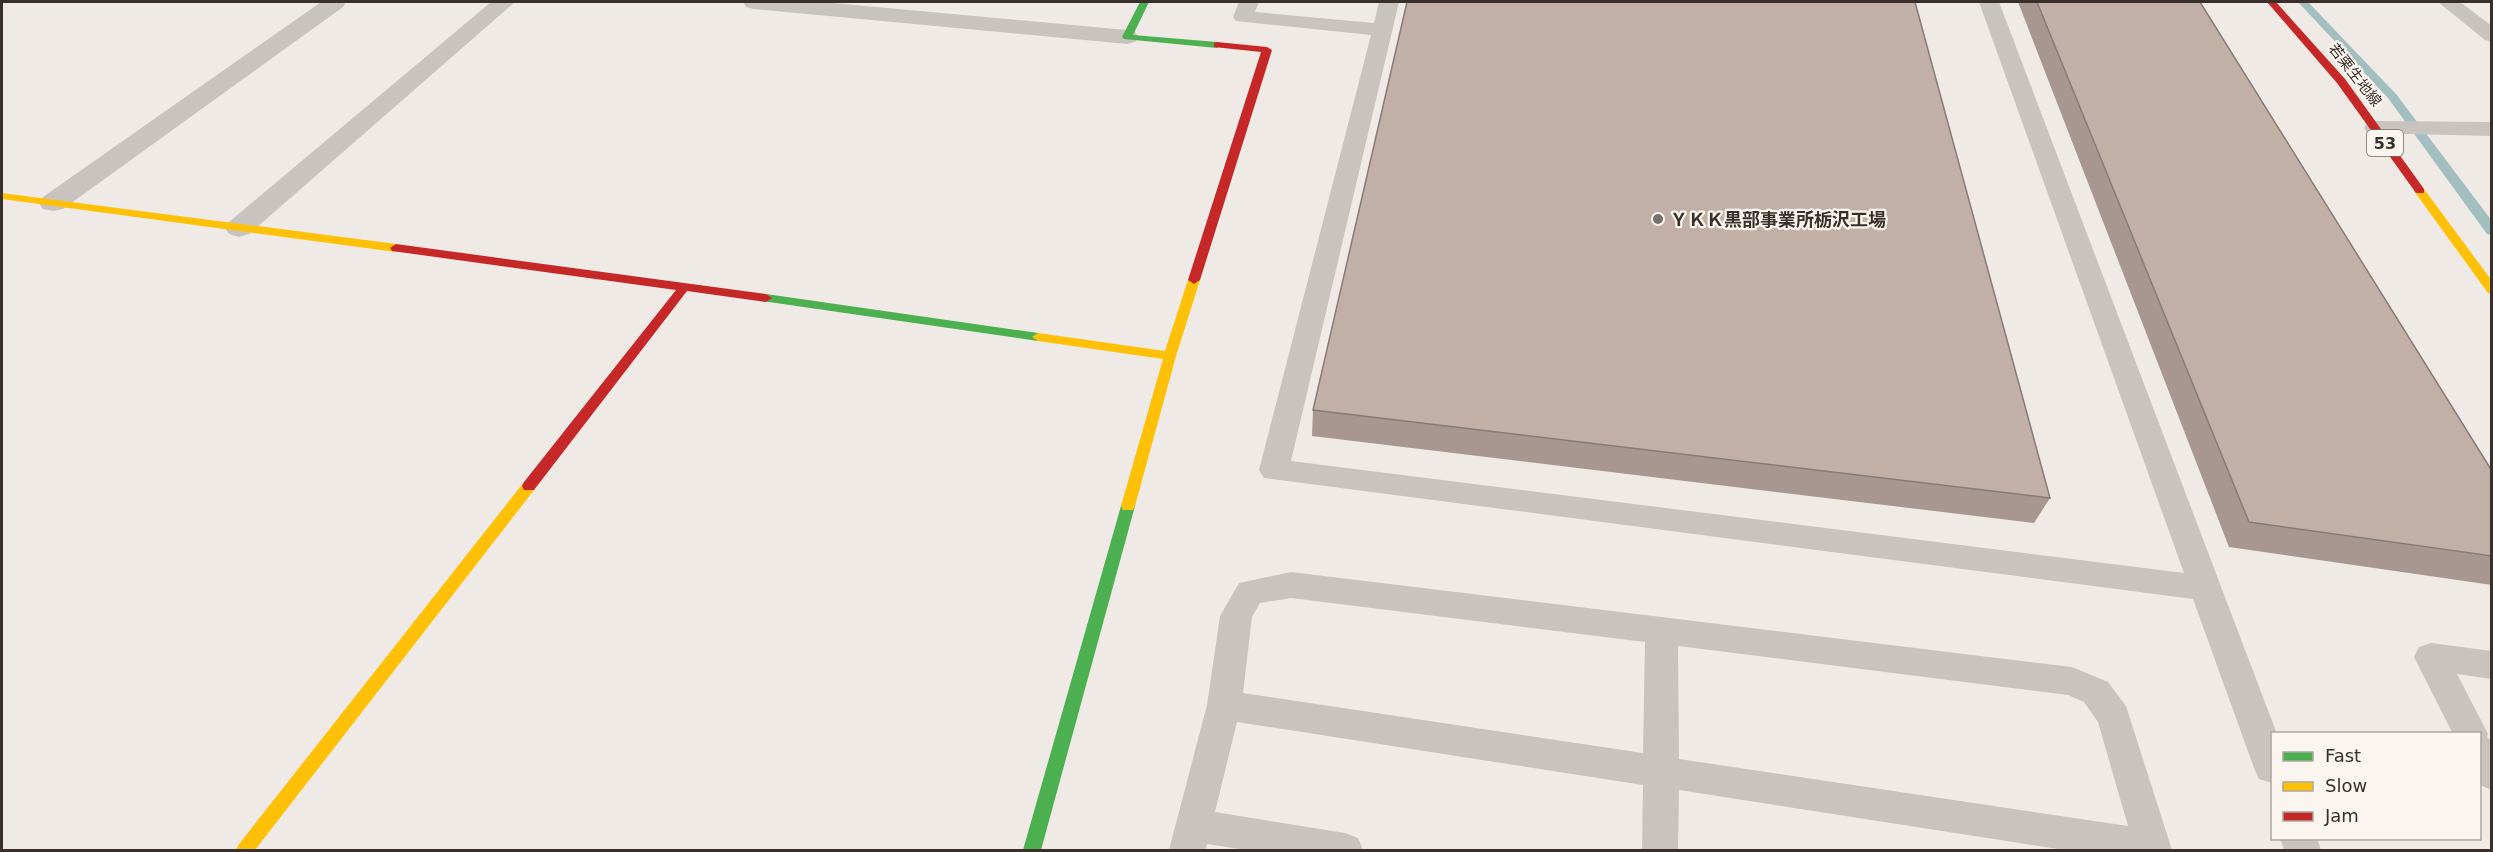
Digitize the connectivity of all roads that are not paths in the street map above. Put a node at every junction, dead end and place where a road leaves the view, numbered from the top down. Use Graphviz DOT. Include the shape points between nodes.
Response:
graph roads {
  1 [pos="334,2"];
  2 [pos="504,2"];
  3 [pos="754,2"];
  4 [pos="1144,2"];
  5 [pos="1249,2"];
  6 [pos="1389,2"];
  7 [pos="1989,2"];
  8 [pos="2271,2"];
  9 [pos="2448,2"];
  10 [pos="1382,30"];
  11 [pos="2492,36"];
  12 [pos="1127,37"];
  13 [pos="2375,128"];
  14 [pos="2492,129"];
  15 [pos="2,196"];
  16 [pos="53,203"];
  17 [pos="239,228"];
  18 [pos="685,286"];
  19 [pos="2492,290"];
  20 [pos="1170,356"];
  21 [pos="2207,588"];
  22 [pos="1662,630"];
  23 [pos="2492,665"];
  24 [pos="1224,705"];
  25 [pos="2470,732"];
  26 [pos="2481,753"];
  27 [pos="2271,765"];
  28 [pos="1659,772"];
  29 [pos="2492,774"];
  30 [pos="1191,838"];
  31 [pos="2152,849"];
  32 [pos="245,850"];
  33 [pos="1032,850"];
  34 [pos="1345,850"];
  35 [pos="1660,850"];
  1 -- 16 [label="street"];
  2 -- 17 [label="street"];
  3 -- 12 [label="street"];
  4 -- 12 [label="street"];
  5 -- 10 [label="lane" via="1243,17"];
  6 -- 10 [label="lane"];
  7 -- 21 [label="lane"];
  8 -- 13 [label="street, 若栗生地線 / 53" via="2342,81"];
  9 -- 11 [label="lane"];
  10 -- 21 [label="lane" via="1274,470"];
  12 -- 20 [label="street" via="1267,50"];
  13 -- 14 [label="lane"];
  13 -- 19 [label="street, 若栗生地線 / 53"];
  15 -- 16 [label="street"];
  16 -- 17 [label="street"];
  17 -- 18 [label="street"];
  18 -- 20 [label="street"];
  18 -- 32 [label="street"];
  20 -- 33 [label="street"];
  21 -- 27 [label="lane"];
  22 -- 24 [label="lane" via="1292,585 1261,590 1250,592 1236,616"];
  22 -- 28 [label="lane"];
  22 -- 31 [label="lane" via="2072,681 2096,692 2114,716"];
  23 -- 25 [label="lane" via="2431,657"];
  24 -- 28 [label="lane"];
  24 -- 30 [label="lane"];
  26 -- 29 [label="lane"];
  28 -- 31 [label="lane"];
  28 -- 35 [label="lane"];
  30 -- 34 [label="lane"];
}
